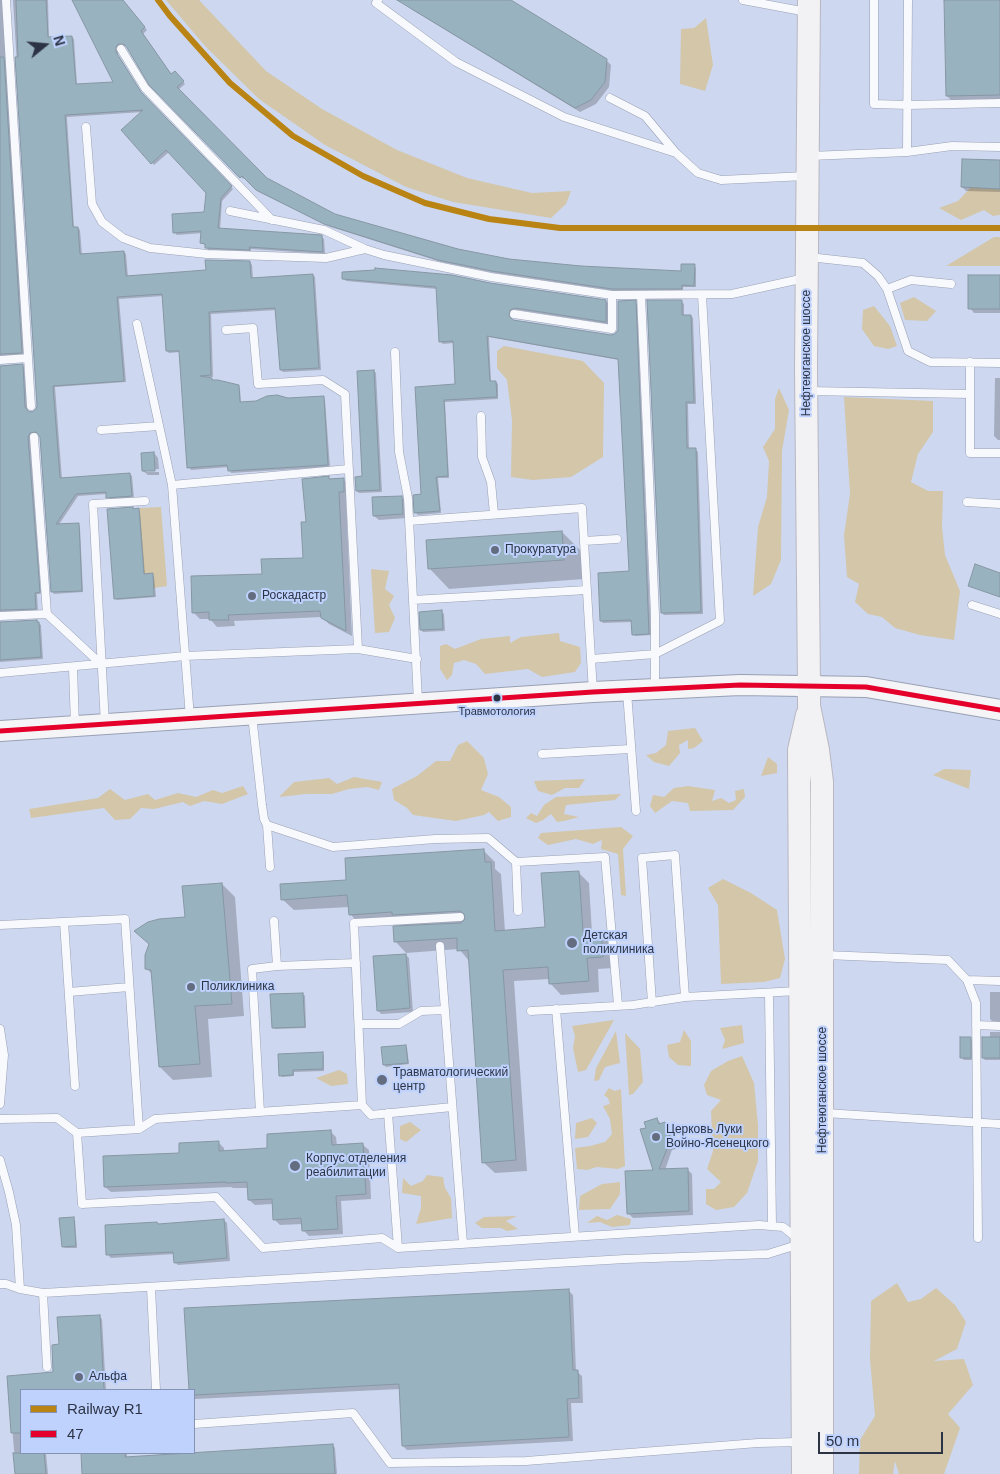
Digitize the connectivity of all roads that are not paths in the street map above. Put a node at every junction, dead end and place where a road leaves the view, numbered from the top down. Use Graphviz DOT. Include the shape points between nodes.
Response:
graph roads {
  1 [pos="6,0"];
  2 [pos="378,0"];
  3 [pos="743,0"];
  4 [pos="874,0"];
  5 [pos="908,0"];
  6 [pos="809,6"];
  7 [pos="122,49"];
  8 [pos="610,98"];
  9 [pos="1000,103"];
  10 [pos="908,105"];
  11 [pos="86,127"];
  12 [pos="1000,147"];
  13 [pos="907,152"];
  14 [pos="676,154"];
  15 [pos="808,166"];
  16 [pos="230,211"];
  17 [pos="272,220"];
  18 [pos="365,250"];
  19 [pos="807,267"];
  20 [pos="951,284"];
  21 [pos="887,289"];
  22 [pos="612,295"];
  23 [pos="641,295"];
  24 [pos="702,295"];
  25 [pos="514,314"];
  26 [pos="137,324"];
  27 [pos="226,330"];
  28 [pos="395,352"];
  29 [pos="28,358"];
  30 [pos="0,360"];
  31 [pos="970,362"];
  32 [pos="1000,363"];
  33 [pos="806,391"];
  34 [pos="970,394"];
  35 [pos="31,406"];
  36 [pos="481,416"];
  37 [pos="159,426"];
  38 [pos="101,430"];
  39 [pos="34,437"];
  40 [pos="1000,453"];
  41 [pos="349,469"];
  42 [pos="172,485"];
  43 [pos="145,502"];
  44 [pos="967,502"];
  45 [pos="1000,504"];
  46 [pos="494,514"];
  47 [pos="409,521"];
  48 [pos="618,539"];
  49 [pos="584,541"];
  50 [pos="587,590"];
  51 [pos="413,600"];
  52 [pos="972,605"];
  53 [pos="47,614"];
  54 [pos="1000,614"];
  55 [pos="0,616"];
  56 [pos="358,649"];
  57 [pos="655,654"];
  58 [pos="185,656"];
  59 [pos="417,659"];
  60 [pos="591,659"];
  61 [pos="102,665"];
  62 [pos="73,668"];
  63 [pos="0,674"];
  64 [pos="655,690"];
  65 [pos="593,692"];
  66 [pos="627,692"];
  67 [pos="809,696"];
  68 [pos="418,704"];
  69 [pos="1000,710"];
  70 [pos="252,715"];
  71 [pos="190,719"];
  72 [pos="104,724"];
  73 [pos="75,726"];
  74 [pos="0,731"];
  75 [pos="630,749"];
  76 [pos="542,754"];
  77 [pos="636,811"];
  78 [pos="266,825"];
  79 [pos="516,862"];
  80 [pos="270,867"];
  81 [pos="518,911"];
  82 [pos="460,917"];
  83 [pos="274,921"];
  84 [pos="64,922"];
  85 [pos="0,926"];
  86 [pos="440,946"];
  87 [pos="823,954"];
  88 [pos="356,963"];
  89 [pos="277,966"];
  90 [pos="967,980"];
  91 [pos="1000,981"];
  92 [pos="129,987"];
  93 [pos="800,991"];
  94 [pos="69,992"];
  95 [pos="769,992"];
  96 [pos="685,997"];
  97 [pos="652,1003"];
  98 [pos="618,1005"];
  99 [pos="556,1009"];
  100 [pos="444,1010"];
  101 [pos="531,1011"];
  102 [pos="359,1024"];
  103 [pos="976,1025"];
  104 [pos="1000,1026"];
  105 [pos="0,1029"];
  106 [pos="75,1086"];
  107 [pos="0,1104"];
  108 [pos="362,1105"];
  109 [pos="452,1106"];
  110 [pos="260,1112"];
  111 [pos="823,1112"];
  112 [pos="388,1113"];
  113 [pos="0,1119"];
  114 [pos="977,1122"];
  115 [pos="1000,1124"];
  116 [pos="139,1129"];
  117 [pos="77,1133"];
  118 [pos="0,1160"];
  119 [pos="772,1226"];
  120 [pos="575,1236"];
  121 [pos="978,1238"];
  122 [pos="463,1243"];
  123 [pos="802,1243"];
  124 [pos="398,1248"];
  125 [pos="0,1284"];
  126 [pos="151,1288"];
  127 [pos="20,1289"];
  128 [pos="43,1294"];
  129 [pos="47,1368"];
  130 [pos="156,1389"];
  131 [pos="195,1424"];
  132 [pos="803,1442"];
  133 [pos="803,1474"];
  134 [pos="822,1474"];
  1 -- 29 [label="lane"];
  2 -- 14 [label="lane" via="376,3 473,71 564,117"];
  3 -- 6 [label="lane"];
  4 -- 10 [label="lane" via="874,104"];
  5 -- 10 [label="lane"];
  6 -- 15 [label="main road, Нефтеюганское шоссе"];
  7 -- 17 [label="lane" via="145,88"];
  8 -- 14 [label="lane" via="645,116"];
  9 -- 10 [label="lane"];
  10 -- 13 [label="lane"];
  11 -- 18 [label="lane" via="92,204 102,222 123,238 150,248 207,254 326,258"];
  12 -- 13 [label="lane" via="952,146"];
  13 -- 15 [label="lane"];
  14 -- 15 [label="lane" via="698,172 721,180"];
  15 -- 19 [label="main road, Нефтеюганское шоссе"];
  16 -- 17 [label="lane"];
  17 -- 18 [label="lane" via="324,230"];
  18 -- 22 [label="lane" via="491,277"];
  19 -- 21 [label="lane" via="863,263"];
  19 -- 24 [label="lane" via="732,294"];
  19 -- 33 [label="main road, Нефтеюганское шоссе"];
  20 -- 21 [label="lane" via="911,280"];
  21 -- 31 [label="lane" via="908,351 930,362"];
  22 -- 23 [label="lane"];
  22 -- 25 [label="lane" via="612,329"];
  23 -- 24 [label="lane"];
  23 -- 57 [label="lane"];
  24 -- 57 [label="lane" via="720,621"];
  26 -- 37 [label="lane"];
  27 -- 41 [label="lane" via="253,328 258,384 323,380 344,394"];
  28 -- 47 [label="lane" via="398,452 408,498"];
  29 -- 30 [label="lane"];
  29 -- 35 [label="lane"];
  31 -- 32 [label="lane"];
  31 -- 34 [label="lane"];
  33 -- 34 [label="lane"];
  33 -- 67 [label="main road, Нефтеюганское шоссе"];
  34 -- 40 [label="lane" via="970,453"];
  36 -- 46 [label="lane" via="482,457 491,482"];
  37 -- 38 [label="lane"];
  37 -- 42 [label="lane"];
  39 -- 53 [label="lane"];
  41 -- 42 [label="lane"];
  41 -- 56 [label="lane"];
  42 -- 58 [label="lane"];
  43 -- 61 [label="lane" via="93,504"];
  44 -- 45 [label="lane"];
  46 -- 47 [label="lane"];
  46 -- 49 [label="lane" via="582,508"];
  47 -- 51 [label="lane"];
  48 -- 49 [label="lane"];
  49 -- 50 [label="lane"];
  50 -- 51 [label="lane"];
  50 -- 60 [label="lane"];
  51 -- 59 [label="lane"];
  52 -- 54 [label="lane"];
  53 -- 55 [label="lane"];
  53 -- 61 [label="lane"];
  56 -- 58 [label="lane"];
  56 -- 59 [label="lane"];
  57 -- 60 [label="lane"];
  57 -- 64 [label="lane"];
  58 -- 61 [label="lane"];
  58 -- 71 [label="lane"];
  59 -- 68 [label="lane"];
  60 -- 65 [label="lane"];
  61 -- 62 [label="lane"];
  61 -- 72 [label="lane"];
  62 -- 63 [label="lane"];
  62 -- 73 [label="lane"];
  64 -- 66 [label="main road"];
  64 -- 67 [label="main road" via="740,685"];
  65 -- 66 [label="main road"];
  65 -- 68 [label="main road"];
  66 -- 75 [label="lane"];
  67 -- 69 [label="main road" via="866,687"];
  67 -- 87 [label="main road, Нефтеюганское шоссе" via="822,782"];
  67 -- 93 [label="main road, Нефтеюганское шоссе" via="799,750"];
  68 -- 70 [label="main road"];
  70 -- 71 [label="main road"];
  70 -- 78 [label="lane"];
  71 -- 72 [label="main road"];
  72 -- 73 [label="main road"];
  73 -- 74 [label="main road"];
  75 -- 76 [label="lane"];
  75 -- 77 [label="lane"];
  78 -- 79 [label="lane" via="333,847 488,838"];
  78 -- 80 [label="lane"];
  79 -- 81 [label="lane"];
  79 -- 98 [label="lane" via="605,857"];
  82 -- 88 [label="lane" via="354,923"];
  83 -- 89 [label="lane"];
  84 -- 85 [label="lane"];
  84 -- 92 [label="lane" via="125,919"];
  84 -- 94 [label="lane"];
  86 -- 100 [label="lane"];
  87 -- 90 [label="lane" via="948,960"];
  87 -- 111 [label="main road, Нефтеюганское шоссе"];
  88 -- 89 [label="lane"];
  88 -- 102 [label="lane"];
  89 -- 110 [label="lane" via="252,969"];
  90 -- 91 [label="lane"];
  90 -- 103 [label="lane" via="976,1003"];
  92 -- 94 [label="lane"];
  92 -- 116 [label="lane"];
  93 -- 95 [label="lane"];
  93 -- 123 [label="main road, Нефтеюганское шоссе"];
  94 -- 106 [label="lane"];
  95 -- 96 [label="lane"];
  95 -- 119 [label="lane"];
  96 -- 97 [label="lane"];
  96 -- 97 [label="lane" via="675,855 642,858"];
  97 -- 98 [label="lane"];
  98 -- 99 [label="lane"];
  99 -- 101 [label="lane"];
  99 -- 120 [label="lane"];
  100 -- 102 [label="lane" via="420,1012 400,1024"];
  100 -- 109 [label="lane"];
  102 -- 108 [label="lane"];
  103 -- 104 [label="lane"];
  103 -- 114 [label="lane"];
  105 -- 107 [label="lane" via="4,1055"];
  108 -- 110 [label="lane"];
  108 -- 112 [label="lane" via="371,1115"];
  109 -- 112 [label="lane"];
  109 -- 122 [label="lane"];
  110 -- 116 [label="lane" via="155,1119"];
  111 -- 114 [label="lane"];
  111 -- 134 [label="main road, Нефтеюганское шоссе"];
  112 -- 124 [label="lane"];
  113 -- 117 [label="lane" via="57,1118"];
  114 -- 115 [label="lane"];
  114 -- 121 [label="lane"];
  116 -- 117 [label="lane"];
  117 -- 124 [label="lane" via="82,1204 216,1196 263,1248 382,1238"];
  118 -- 127 [label="lane" via="16,1225"];
  119 -- 120 [label="lane" via="759,1224"];
  119 -- 123 [label="lane" via="783,1227"];
  120 -- 122 [label="lane"];
  122 -- 124 [label="lane"];
  123 -- 126 [label="lane" via="768,1254 625,1259"];
  123 -- 132 [label="main road, Нефтеюганское шоссе"];
  125 -- 127 [label="lane"];
  126 -- 128 [label="lane"];
  126 -- 130 [label="lane"];
  127 -- 128 [label="lane"];
  128 -- 129 [label="lane"];
  131 -- 132 [label="lane" via="353,1413 390,1463 526,1461"];
  132 -- 133 [label="main road, Нефтеюганское шоссе"];
}
